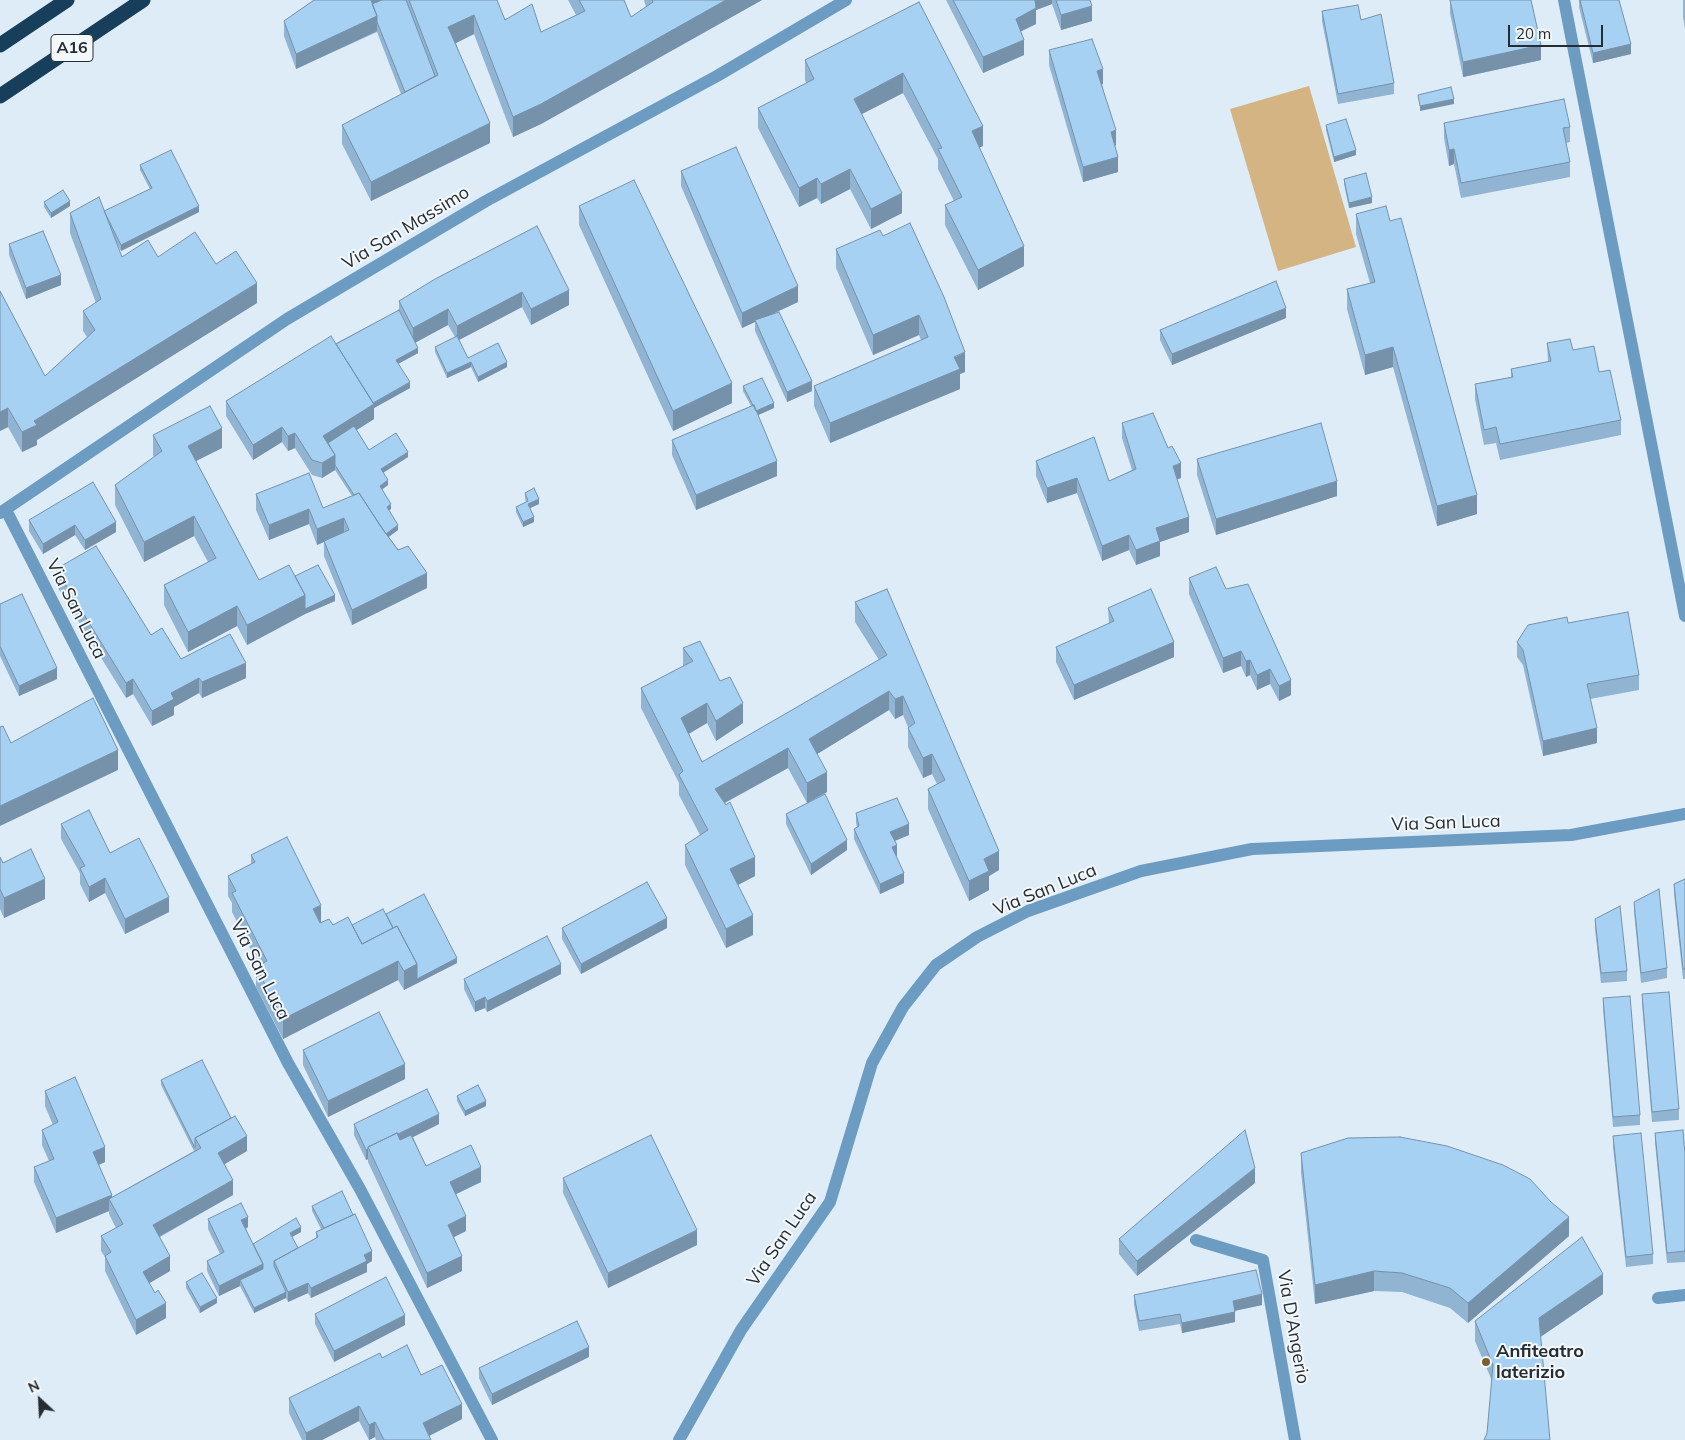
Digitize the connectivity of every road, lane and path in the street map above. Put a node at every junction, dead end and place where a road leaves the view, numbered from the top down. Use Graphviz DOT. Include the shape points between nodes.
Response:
graph roads {
  1 [pos="67,0"];
  2 [pos="144,0"];
  3 [pos="846,0"];
  4 [pos="1564,0"];
  5 [pos="0,45"];
  6 [pos="0,96"];
  7 [pos="3,512"];
  8 [pos="1685,616"];
  9 [pos="1685,814"];
  10 [pos="1196,1240"];
  11 [pos="1685,1295"];
  12 [pos="1658,1298"];
  13 [pos="492,1440"];
  14 [pos="679,1440"];
  15 [pos="1295,1440"];
  1 -- 5 [label="highway, A16"];
  2 -- 6 [label="highway, A16"];
  3 -- 7 [label="street, Via San Massimo" via="717,76 486,201 287,319"];
  4 -- 8 [label="street"];
  7 -- 13 [label="street, Via San Luca" via="288,1063 360,1189"];
  9 -- 14 [label="street, Via San Luca" via="1571,835 1252,849 1141,871 1028,911 977,937 936,965 903,1007 872,1063 830,1202 740,1330"];
  10 -- 15 [label="street, Via D'Angerio" via="1264,1260"];
  11 -- 12 [label="street"];
}
